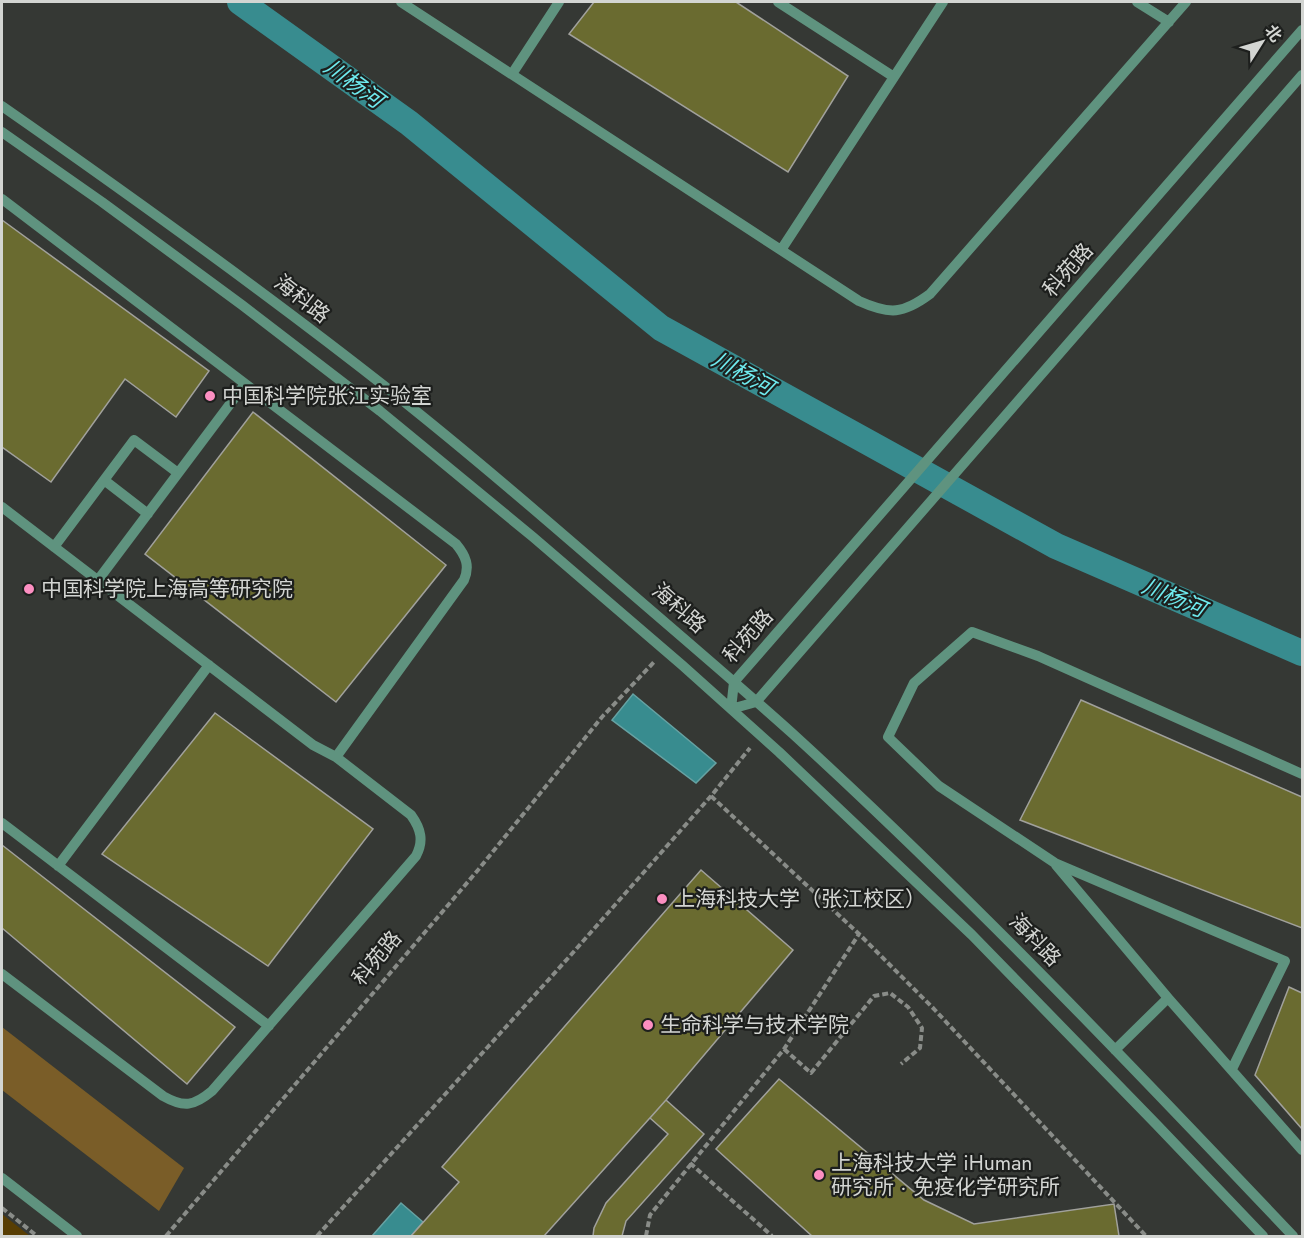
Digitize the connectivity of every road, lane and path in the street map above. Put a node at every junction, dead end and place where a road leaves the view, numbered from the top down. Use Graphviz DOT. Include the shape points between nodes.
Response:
graph roads {
  1 [pos="401,2"];
  2 [pos="559,2"];
  3 [pos="778,2"];
  4 [pos="943,2"];
  5 [pos="1137,2"];
  6 [pos="1186,2"];
  7 [pos="1168,22"];
  8 [pos="1302,30"];
  9 [pos="512,74"];
  10 [pos="1302,75"];
  11 [pos="894,77"];
  12 [pos="2,106"];
  13 [pos="2,132"];
  14 [pos="2,199"];
  15 [pos="782,250"];
  16 [pos="245,384"];
  17 [pos="178,473"];
  18 [pos="104,480"];
  19 [pos="2,507"];
  20 [pos="148,514"];
  21 [pos="54,547"];
  22 [pos="98,580"];
  23 [pos="665,651"];
  24 [pos="209,665"];
  25 [pos="734,682"];
  26 [pos="756,702"];
  27 [pos="731,709"];
  28 [pos="760,735"];
  29 [pos="336,757"];
  30 [pos="1302,774"];
  31 [pos="711,795"];
  32 [pos="2,823"];
  33 [pos="1055,863"];
  34 [pos="58,866"];
  35 [pos="860,934"];
  36 [pos="2,974"];
  37 [pos="1168,998"];
  38 [pos="269,1026"];
  39 [pos="784,1049"];
  40 [pos="1115,1050"];
  41 [pos="901,1064"];
  42 [pos="1232,1069"];
  43 [pos="1302,1150"];
  44 [pos="690,1163"];
  45 [pos="2,1178"];
  46 [pos="2,1208"];
  47 [pos="38,1236"];
  48 [pos="77,1236"];
  49 [pos="166,1236"];
  50 [pos="317,1236"];
  51 [pos="646,1236"];
  52 [pos="772,1236"];
  53 [pos="1146,1236"];
  54 [pos="1263,1236"];
  55 [pos="1293,1236"];
  1 -- 9 [label="street"];
  2 -- 9 [label="street"];
  3 -- 11 [label="street"];
  4 -- 11 [label="street"];
  5 -- 7 [label="street"];
  6 -- 7 [label="street"];
  7 -- 15 [label="street" via="930,294 915,306 899,311 880,310 859,301"];
  8 -- 25 [label="street, 科苑路"];
  9 -- 15 [label="street"];
  10 -- 26 [label="street"];
  11 -- 15 [label="street"];
  12 -- 25 [label="street, 海科路" via="256,287 394,394"];
  13 -- 23 [label="street, 海科路" via="233,298 380,411"];
  14 -- 16 [label="street"];
  16 -- 17 [label="street"];
  16 -- 29 [label="street" via="456,544 467,563 464,580"];
  17 -- 18 [label="street" via="134,440"];
  17 -- 20 [label="street"];
  18 -- 20 [label="street"];
  18 -- 21 [label="street"];
  19 -- 21 [label="street"];
  20 -- 22 [label="street"];
  21 -- 22 [label="street"];
  22 -- 24 [label="street"];
  23 -- 27 [label="street, 海科路"];
  23 -- 49 [label="path, 科苑路" via="602,717 470,879"];
  24 -- 29 [label="street" via="313,745"];
  24 -- 34 [label="street"];
  25 -- 26 [label="street, 海科路"];
  25 -- 27 [label="street, 科苑路"];
  26 -- 27 [label="street"];
  26 -- 40 [label="street, 海科路" via="988,919"];
  27 -- 28 [label="street, 海科路"];
  28 -- 31 [label="path"];
  28 -- 54 [label="street, 海科路" via="972,935"];
  29 -- 38 [label="street" via="411,816 419,826 421,848"];
  30 -- 33 [label="street" via="1038,656 972,632 914,683 888,737 939,786"];
  31 -- 35 [label="path"];
  31 -- 50 [label="path"];
  32 -- 34 [label="street"];
  33 -- 37 [label="street"];
  33 -- 42 [label="street" via="1285,961"];
  34 -- 38 [label="street"];
  35 -- 39 [label="path"];
  35 -- 53 [label="path"];
  36 -- 38 [label="street" via="176,1104 189,1105 212,1091"];
  37 -- 40 [label="street"];
  37 -- 42 [label="street"];
  39 -- 41 [label="path" via="811,1073 874,996 890,993 908,1007 921,1028 920,1048"];
  39 -- 44 [label="path"];
  40 -- 55 [label="street, 海科路"];
  42 -- 43 [label="street"];
  44 -- 51 [label="path" via="650,1215"];
  44 -- 52 [label="path"];
  45 -- 48 [label="street"];
  46 -- 47 [label="path"];
}
